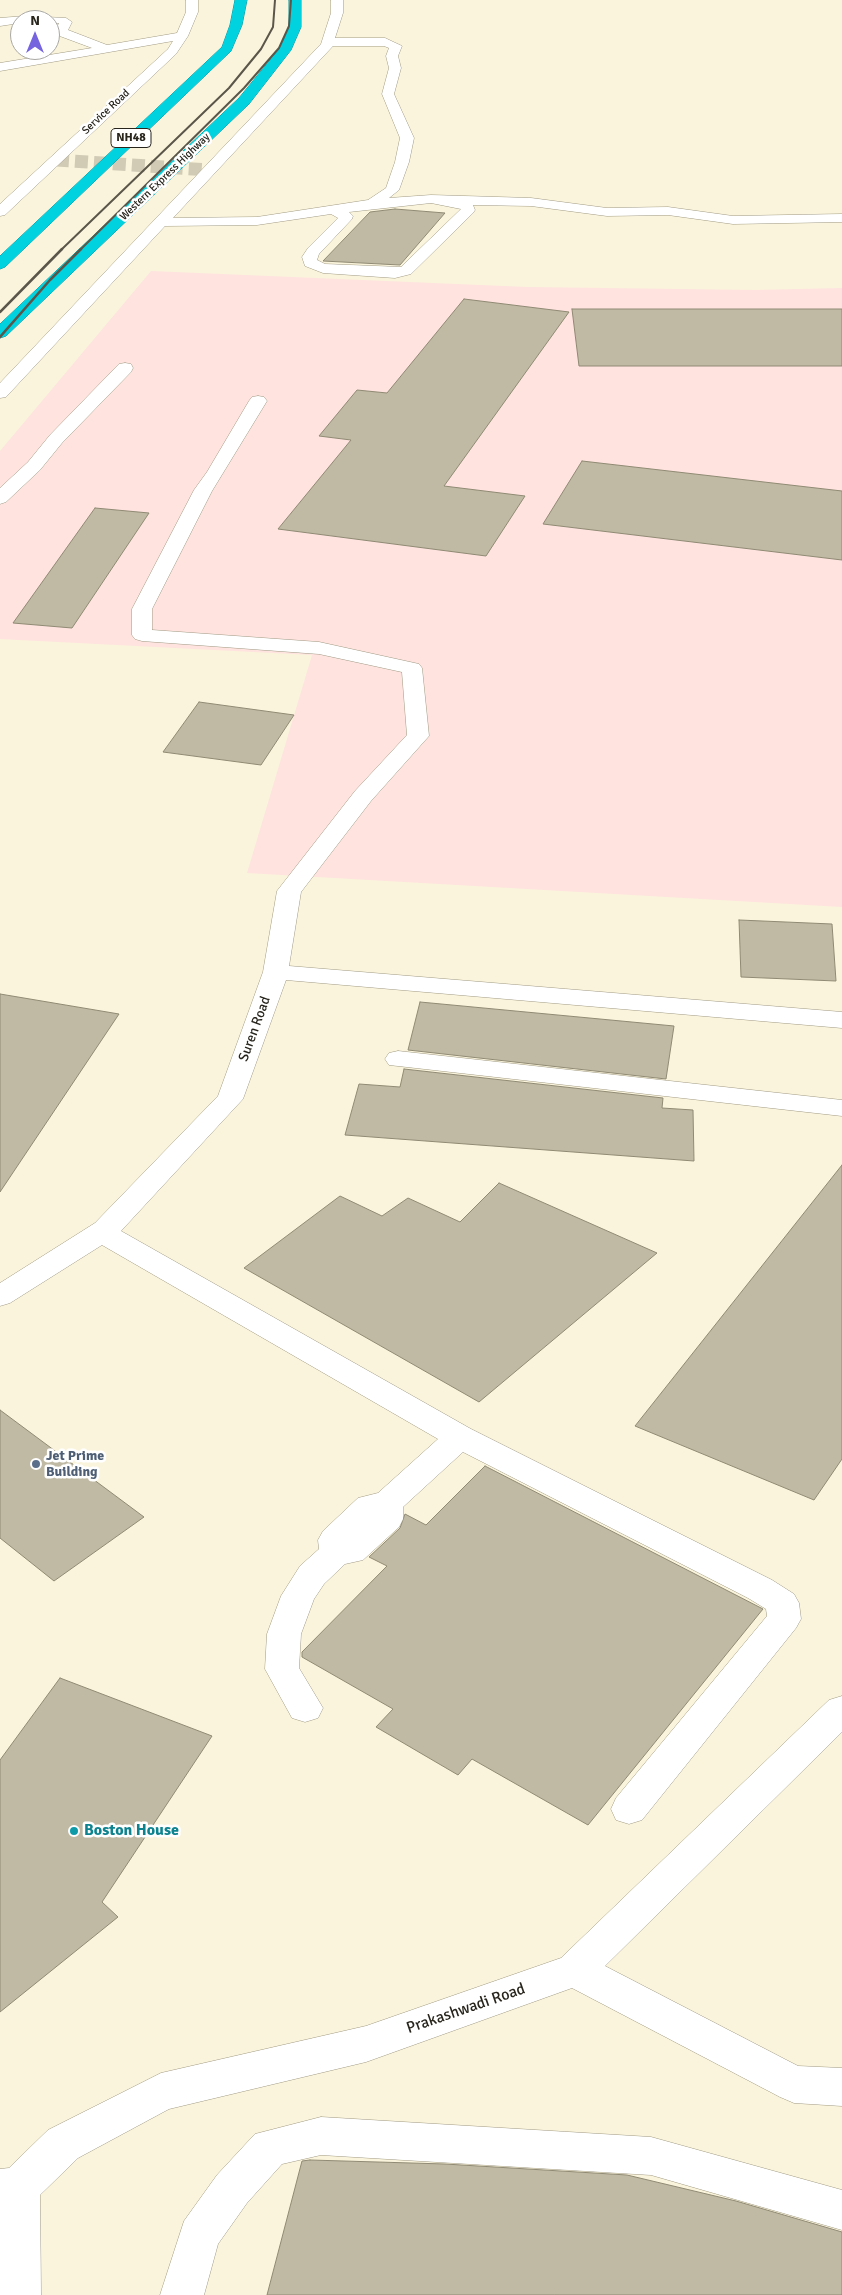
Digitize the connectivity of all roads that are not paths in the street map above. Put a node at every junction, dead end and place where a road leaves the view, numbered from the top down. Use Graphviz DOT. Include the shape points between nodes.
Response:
graph roads {
  1 [pos="192,0"];
  2 [pos="241,0"];
  3 [pos="295,0"];
  4 [pos="337,0"];
  5 [pos="0,22"];
  6 [pos="182,36"];
  7 [pos="328,42"];
  8 [pos="108,49"];
  9 [pos="0,68"];
  10 [pos="372,204"];
  11 [pos="332,210"];
  12 [pos="0,212"];
  13 [pos="346,216"];
  14 [pos="842,218"];
  15 [pos="162,222"];
  16 [pos="0,264"];
  17 [pos="0,333"];
  18 [pos="126,368"];
  19 [pos="0,393"];
  20 [pos="258,401"];
  21 [pos="0,498"];
  22 [pos="276,972"];
  23 [pos="842,1020"];
  24 [pos="398,1059"];
  25 [pos="842,1108"];
  26 [pos="101,1232"];
  27 [pos="0,1296"];
  28 [pos="460,1437"];
  29 [pos="304,1708"];
  30 [pos="842,1710"];
  31 [pos="629,1809"];
  32 [pos="576,1970"];
  33 [pos="842,2087"];
  34 [pos="10,2188"];
  35 [pos="842,2210"];
  36 [pos="19,2295"];
  37 [pos="182,2295"];
  1 -- 6 [label="street, Service Road" via="192,12"];
  2 -- 16 [label="highway, NH48" via="227,48"];
  3 -- 17 [label="highway, Western Express Highway" via="296,27 285,50 244,101"];
  4 -- 7 [label="street" via="337,13"];
  5 -- 8 [label="street" via="62,20 66,22 61,32"];
  6 -- 8 [label="street"];
  6 -- 12 [label="street, Service Road" via="172,51"];
  7 -- 10 [label="street" via="385,42 396,46 392,56 395,68 388,94 407,138 392,190"];
  7 -- 15 [label="street"];
  8 -- 9 [label="street"];
  10 -- 11 [label="street"];
  10 -- 14 [label="street" via="466,200 531,202 607,212 668,211 733,220"];
  11 -- 13 [label="street"];
  11 -- 15 [label="street" via="257,221"];
  13 -- 13 [label="street" via="309,257 310,263 323,268 395,273 406,271 468,207 406,202 373,206"];
  15 -- 19 [label="street"];
  18 -- 21 [label="street"];
  20 -- 22 [label="street, Suren Road" via="203,490 142,609 142,635 319,648 412,668 418,736 363,796 289,891"];
  22 -- 23 [label="street"];
  22 -- 26 [label="street, Suren Road" via="230,1099"];
  24 -- 25 [label="street"];
  26 -- 27 [label="street, Suren Road"];
  26 -- 28 [label="street"];
  28 -- 29 [label="street" via="387,1503 387,1519 351,1551 336,1553 312,1575 298,1596 284,1634 282,1669"];
  28 -- 31 [label="street" via="782,1603 784,1619"];
  30 -- 32 [label="street, Prakashwadi Road"];
  32 -- 33 [label="street" via="794,2084"];
  32 -- 34 [label="street, Prakashwadi Road" via="366,2044 161,2092 63,2144"];
  34 -- 36 [label="street, Prakashwadi Road"];
  35 -- 37 [label="street" via="651,2156 321,2136 270,2148 232,2189 199,2235"];
}
